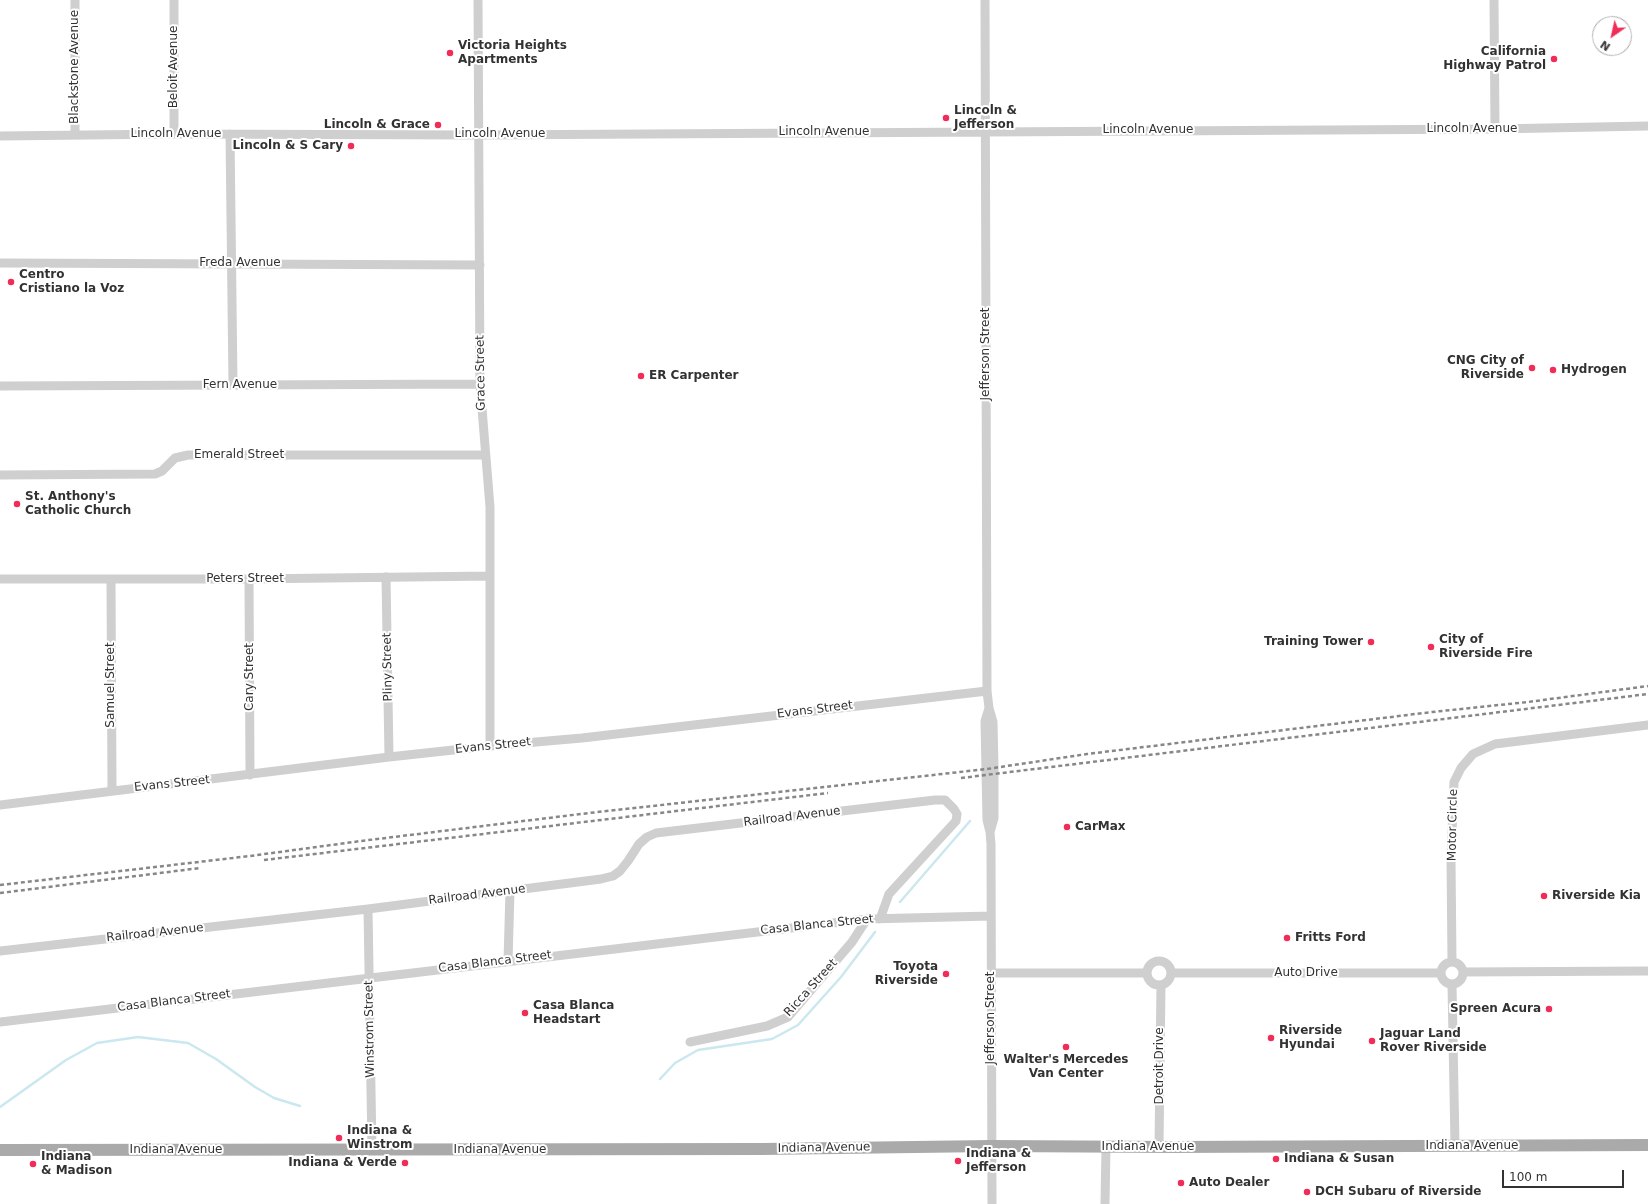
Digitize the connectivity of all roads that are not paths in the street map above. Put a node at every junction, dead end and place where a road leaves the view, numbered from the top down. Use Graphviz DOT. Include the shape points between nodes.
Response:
graph roads {
  1 [pos="75,0"];
  2 [pos="174,0"];
  3 [pos="478,0"];
  4 [pos="985,0"];
  5 [pos="1494,0"];
  6 [pos="1648,126"];
  7 [pos="1495,129"];
  8 [pos="986,131"];
  9 [pos="174,134"];
  10 [pos="230,134"];
  11 [pos="75,135"];
  12 [pos="478,135"];
  13 [pos="0,136"];
  14 [pos="0,263"];
  15 [pos="232,263"];
  16 [pos="480,265"];
  17 [pos="480,384"];
  18 [pos="233,385"];
  19 [pos="0,386"];
  20 [pos="485,455"];
  21 [pos="0,474"];
  22 [pos="490,576"];
  23 [pos="386,578"];
  24 [pos="0,579"];
  25 [pos="111,579"];
  26 [pos="249,579"];
  27 [pos="987,691"];
  28 [pos="1648,725"];
  29 [pos="490,746"];
  30 [pos="389,757"];
  31 [pos="250,775"];
  32 [pos="112,791"];
  33 [pos="0,805"];
  34 [pos="510,891"];
  35 [pos="368,909"];
  36 [pos="992,916"];
  37 [pos="867,919"];
  38 [pos="880,919"];
  39 [pos="0,951"];
  40 [pos="508,961"];
  41 [pos="1452,962"];
  42 [pos="1648,971"];
  43 [pos="1464,972"];
  44 [pos="1147,973"];
  45 [pos="1172,973"];
  46 [pos="1441,973"];
  47 [pos="992,974"];
  48 [pos="369,977"];
  49 [pos="1160,985"];
  50 [pos="1452,985"];
  51 [pos="0,1022"];
  52 [pos="690,1042"];
  53 [pos="1455,1145"];
  54 [pos="1648,1145"];
  55 [pos="991,1146"];
  56 [pos="1106,1147"];
  57 [pos="1159,1147"];
  58 [pos="0,1150"];
  59 [pos="372,1150"];
  60 [pos="992,1204"];
  61 [pos="1105,1204"];
  1 -- 11 [label="street, Blackstone Avenue"];
  2 -- 9 [label="street, Beloit Avenue"];
  3 -- 12 [label="street, Grace Street"];
  4 -- 8 [label="street, Jefferson Street"];
  5 -- 7 [label="street"];
  6 -- 7 [label="street, Lincoln Avenue"];
  7 -- 8 [label="street, Lincoln Avenue"];
  8 -- 12 [label="street, Lincoln Avenue"];
  8 -- 27 [label="street, Jefferson Street"];
  9 -- 10 [label="street, Lincoln Avenue"];
  9 -- 11 [label="street, Lincoln Avenue"];
  10 -- 12 [label="street, Lincoln Avenue"];
  10 -- 15 [label="street"];
  11 -- 13 [label="street, Lincoln Avenue"];
  12 -- 16 [label="street, Grace Street"];
  14 -- 15 [label="street, Freda Avenue"];
  15 -- 16 [label="street, Freda Avenue"];
  15 -- 18 [label="street"];
  16 -- 17 [label="street, Grace Street"];
  17 -- 18 [label="street, Fern Avenue"];
  17 -- 20 [label="street, Grace Street"];
  18 -- 19 [label="street, Fern Avenue"];
  20 -- 21 [label="street, Emerald Street" via="188,455 175,458 162,471 155,474"];
  20 -- 22 [label="street, Grace Street" via="490,507"];
  22 -- 23 [label="street, Peters Street"];
  22 -- 29 [label="street, Grace Street"];
  23 -- 26 [label="street, Peters Street"];
  23 -- 30 [label="street, Pliny Street"];
  24 -- 25 [label="street, Peters Street"];
  25 -- 26 [label="street, Peters Street"];
  25 -- 32 [label="street, Samuel Street"];
  26 -- 31 [label="street, Cary Street"];
  27 -- 29 [label="street, Evans Street" via="582,738"];
  27 -- 36 [label="street, Jefferson Street" via="993,722 994,760 994,818 990,832"];
  28 -- 41 [label="street, Motor Circle" via="1494,744 1473,754 1461,768 1454,782 1451,859"];
  29 -- 30 [label="street, Evans Street"];
  30 -- 31 [label="street, Evans Street"];
  31 -- 32 [label="street, Evans Street"];
  32 -- 33 [label="street, Evans Street"];
  34 -- 35 [label="street, Railroad Avenue"];
  34 -- 38 [label="street, Railroad Avenue" via="600,880 613,876 620,871 639,844 656,833 945,800 957,814 956,820 889,894"];
  34 -- 40 [label="street"];
  35 -- 39 [label="street, Railroad Avenue"];
  35 -- 48 [label="street, Winstrom Street"];
  36 -- 38 [label="street, Casa Blanca Street"];
  36 -- 47 [label="street, Jefferson Street"];
  37 -- 38 [label="street, Casa Blanca Street"];
  37 -- 40 [label="street, Casa Blanca Street"];
  37 -- 52 [label="street, Ricca Street" via="852,942 788,1017 767,1026"];
  40 -- 48 [label="street, Casa Blanca Street"];
  41 -- 43 [label="street" via="1461,966"];
  41 -- 46 [label="street" via="1443,966"];
  42 -- 43 [label="street"];
  43 -- 50 [label="street" via="1461,981"];
  44 -- 45 [label="street" via="1149,966 1159,961 1166,963"];
  44 -- 47 [label="street"];
  44 -- 49 [label="street" via="1150,981"];
  45 -- 46 [label="street, Auto Drive"];
  45 -- 49 [label="street" via="1167,982"];
  46 -- 50 [label="street" via="1444,981"];
  47 -- 55 [label="street, Jefferson Street"];
  48 -- 51 [label="street, Casa Blanca Street"];
  48 -- 59 [label="street, Winstrom Street"];
  49 -- 57 [label="street, Detroit Drive"];
  50 -- 53 [label="street"];
  53 -- 54 [label="main road, Indiana Avenue"];
  53 -- 57 [label="main road, Indiana Avenue"];
  55 -- 56 [label="main road, Indiana Avenue"];
  55 -- 59 [label="main road, Indiana Avenue"];
  55 -- 60 [label="street, Jefferson Street"];
  56 -- 57 [label="main road, Indiana Avenue"];
  56 -- 61 [label="street"];
  58 -- 59 [label="main road, Indiana Avenue"];
}
